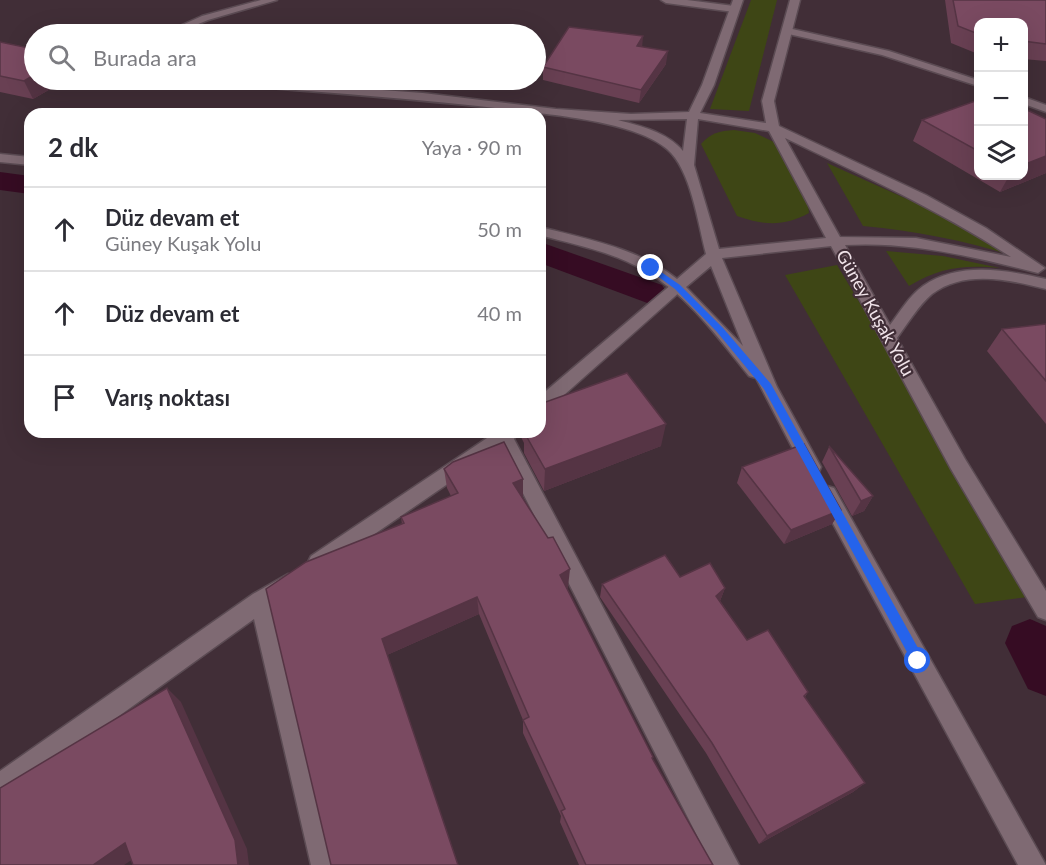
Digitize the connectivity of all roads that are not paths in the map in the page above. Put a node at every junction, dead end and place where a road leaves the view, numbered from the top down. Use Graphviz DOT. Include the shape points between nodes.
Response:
graph roads {
  1 [pos="272,0"];
  2 [pos="666,0"];
  3 [pos="795,0"];
  4 [pos="736,5"];
  5 [pos="191,24"];
  6 [pos="788,31"];
  7 [pos="974,82"];
  8 [pos="341,90"];
  9 [pos="1028,102"];
  10 [pos="523,108"];
  11 [pos="1046,109"];
  12 [pos="546,111"];
  13 [pos="556,112"];
  14 [pos="693,115"];
  15 [pos="772,128"];
  16 [pos="0,158"];
  17 [pos="24,160"];
  18 [pos="688,165"];
  19 [pos="546,233"];
  20 [pos="835,243"];
  21 [pos="713,254"];
  22 [pos="1042,270"];
  23 [pos="1046,284"];
  24 [pos="677,287"];
  25 [pos="889,337"];
  26 [pos="768,387"];
  27 [pos="546,401"];
  28 [pos="503,438"];
  29 [pos="509,438"];
  30 [pos="261,601"];
  31 [pos="1046,610"];
  32 [pos="0,786"];
  33 [pos="324,865"];
  34 [pos="726,865"];
  35 [pos="1033,865"];
  1 -- 5 [label="main road"];
  2 -- 4 [label="main road"];
  3 -- 6 [label="main road, Güney Kuşak Yolu"];
  4 -- 14 [label="main road"];
  6 -- 7 [label="main road" via="885,53"];
  6 -- 15 [label="main road, Güney Kuşak Yolu" via="768,101"];
  8 -- 10 [label="main road"];
  9 -- 11 [label="main road"];
  12 -- 13 [label="main road"];
  13 -- 14 [label="main road" via="631,118"];
  13 -- 18 [label="main road" via="648,134 669,145"];
  14 -- 15 [label="main road"];
  14 -- 18 [label="main road"];
  15 -- 20 [label="main road, Güney Kuşak Yolu"];
  15 -- 22 [label="main road" via="921,198"];
  16 -- 17 [label="main road"];
  18 -- 21 [label="main road"];
  19 -- 24 [label="main road" via="604,248 651,268"];
  20 -- 21 [label="main road"];
  20 -- 22 [label="main road" via="897,241 990,256"];
  20 -- 25 [label="main road, Güney Kuşak Yolu"];
  21 -- 24 [label="main road"];
  21 -- 26 [label="main road"];
  23 -- 25 [label="main road" via="1014,276 960,276 928,290"];
  24 -- 26 [label="main road"];
  24 -- 27 [label="main road"];
  25 -- 31 [label="main road, Güney Kuşak Yolu" via="958,464"];
  26 -- 35 [label="main road"];
  28 -- 30 [label="main road"];
  29 -- 34 [label="main road"];
  30 -- 32 [label="main road"];
  30 -- 33 [label="main road"];
}
